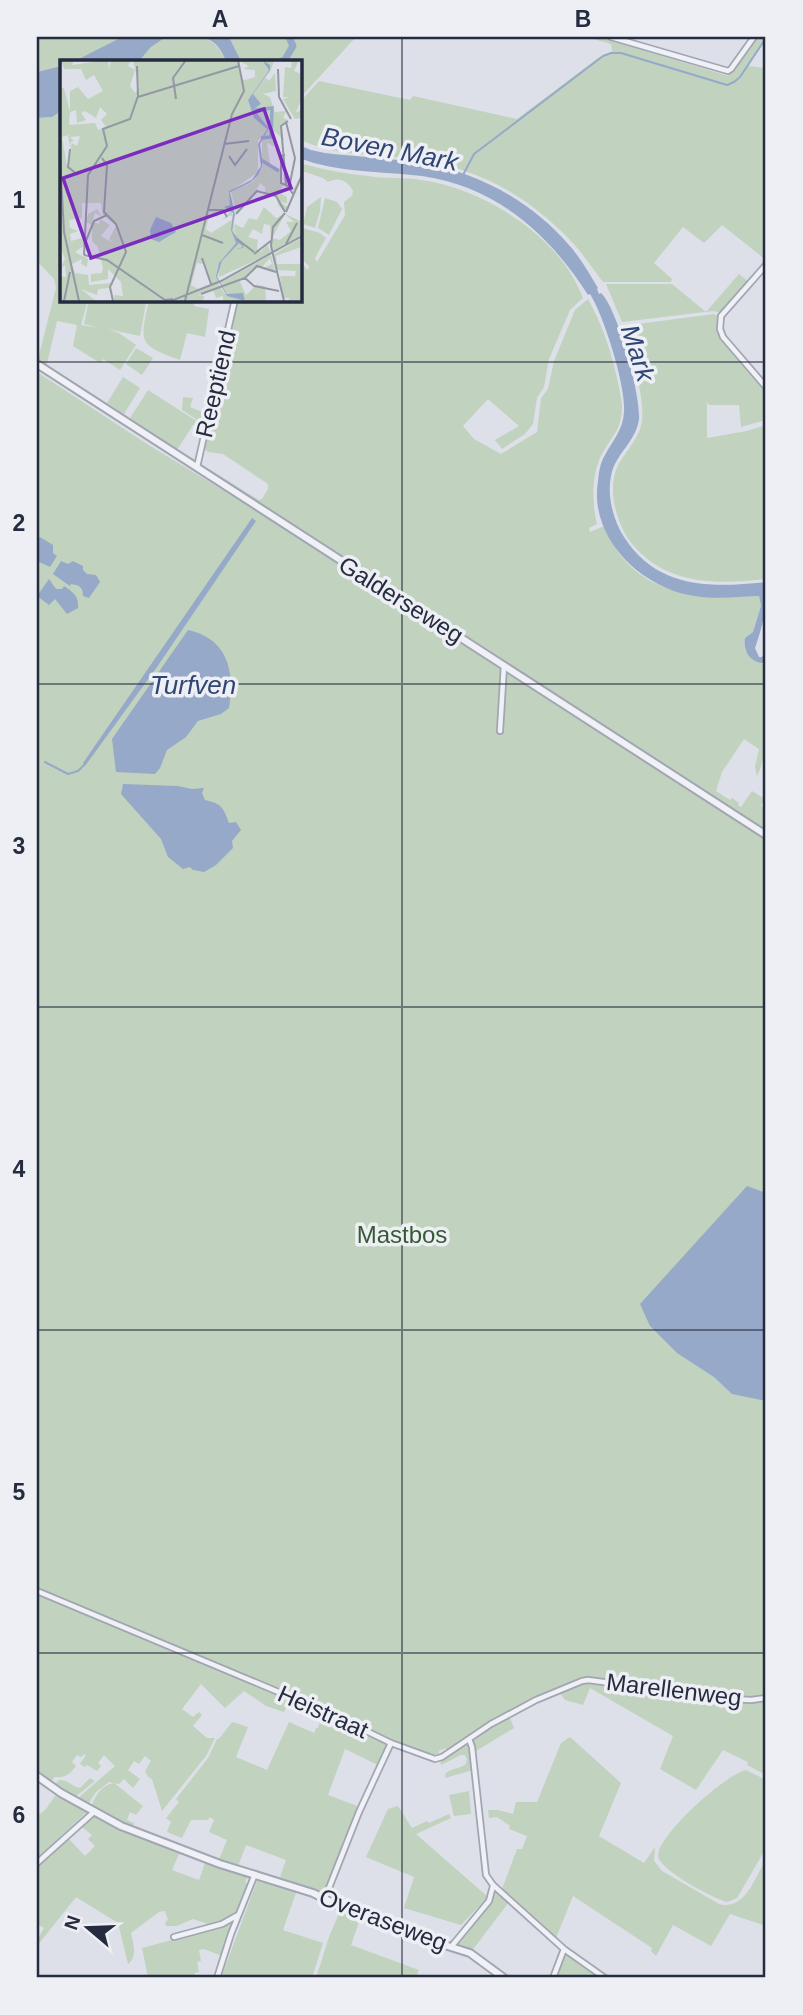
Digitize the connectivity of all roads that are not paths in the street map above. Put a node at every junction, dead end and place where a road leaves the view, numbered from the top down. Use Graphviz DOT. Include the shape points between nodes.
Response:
graph roads {
  1 [pos="611,37"];
  2 [pos="754,37"];
  3 [pos="618,38"];
  4 [pos="766,265"];
  5 [pos="235,301"];
  6 [pos="37,364"];
  7 [pos="766,387"];
  8 [pos="197,468"];
  9 [pos="504,665"];
  10 [pos="500,731"];
  11 [pos="766,835"];
  12 [pos="37,1591"];
  13 [pos="766,1698"];
  14 [pos="469,1739"];
  15 [pos="391,1743"];
  16 [pos="37,1776"];
  17 [pos="95,1811"];
  18 [pos="37,1863"];
  19 [pos="255,1874"];
  20 [pos="493,1885"];
  21 [pos="325,1898"];
  22 [pos="239,1914"];
  23 [pos="174,1937"];
  24 [pos="451,1947"];
  25 [pos="564,1949"];
  26 [pos="217,1978"];
  27 [pos="505,1978"];
  28 [pos="553,1978"];
  29 [pos="605,1978"];
  1 -- 3 [label="street"];
  2 -- 3 [label="street" via="728,71"];
  4 -- 7 [label="street" via="719,323 723,337"];
  5 -- 8 [label="street, Reeptiend"];
  6 -- 8 [label="street, Galderseweg"];
  8 -- 9 [label="street, Galderseweg"];
  9 -- 10 [label="street"];
  9 -- 11 [label="street, Galderseweg"];
  12 -- 15 [label="street, Heistraat"];
  13 -- 14 [label="street, Marellenweg" via="732,1699 582,1681"];
  14 -- 15 [label="street, Heistraat" via="439,1759"];
  14 -- 20 [label="street" via="484,1869"];
  15 -- 21 [label="street"];
  16 -- 17 [label="street, Overaseweg"];
  17 -- 18 [label="street"];
  17 -- 19 [label="street, Overaseweg" via="130,1829"];
  19 -- 21 [label="street, Overaseweg"];
  19 -- 22 [label="street"];
  20 -- 24 [label="street" via="488,1901"];
  20 -- 25 [label="street"];
  21 -- 24 [label="street, Overaseweg" via="371,1921"];
  22 -- 23 [label="street" via="222,1924"];
  22 -- 26 [label="street"];
  24 -- 27 [label="street, Overaseweg"];
  25 -- 28 [label="street"];
  25 -- 29 [label="street"];
}
